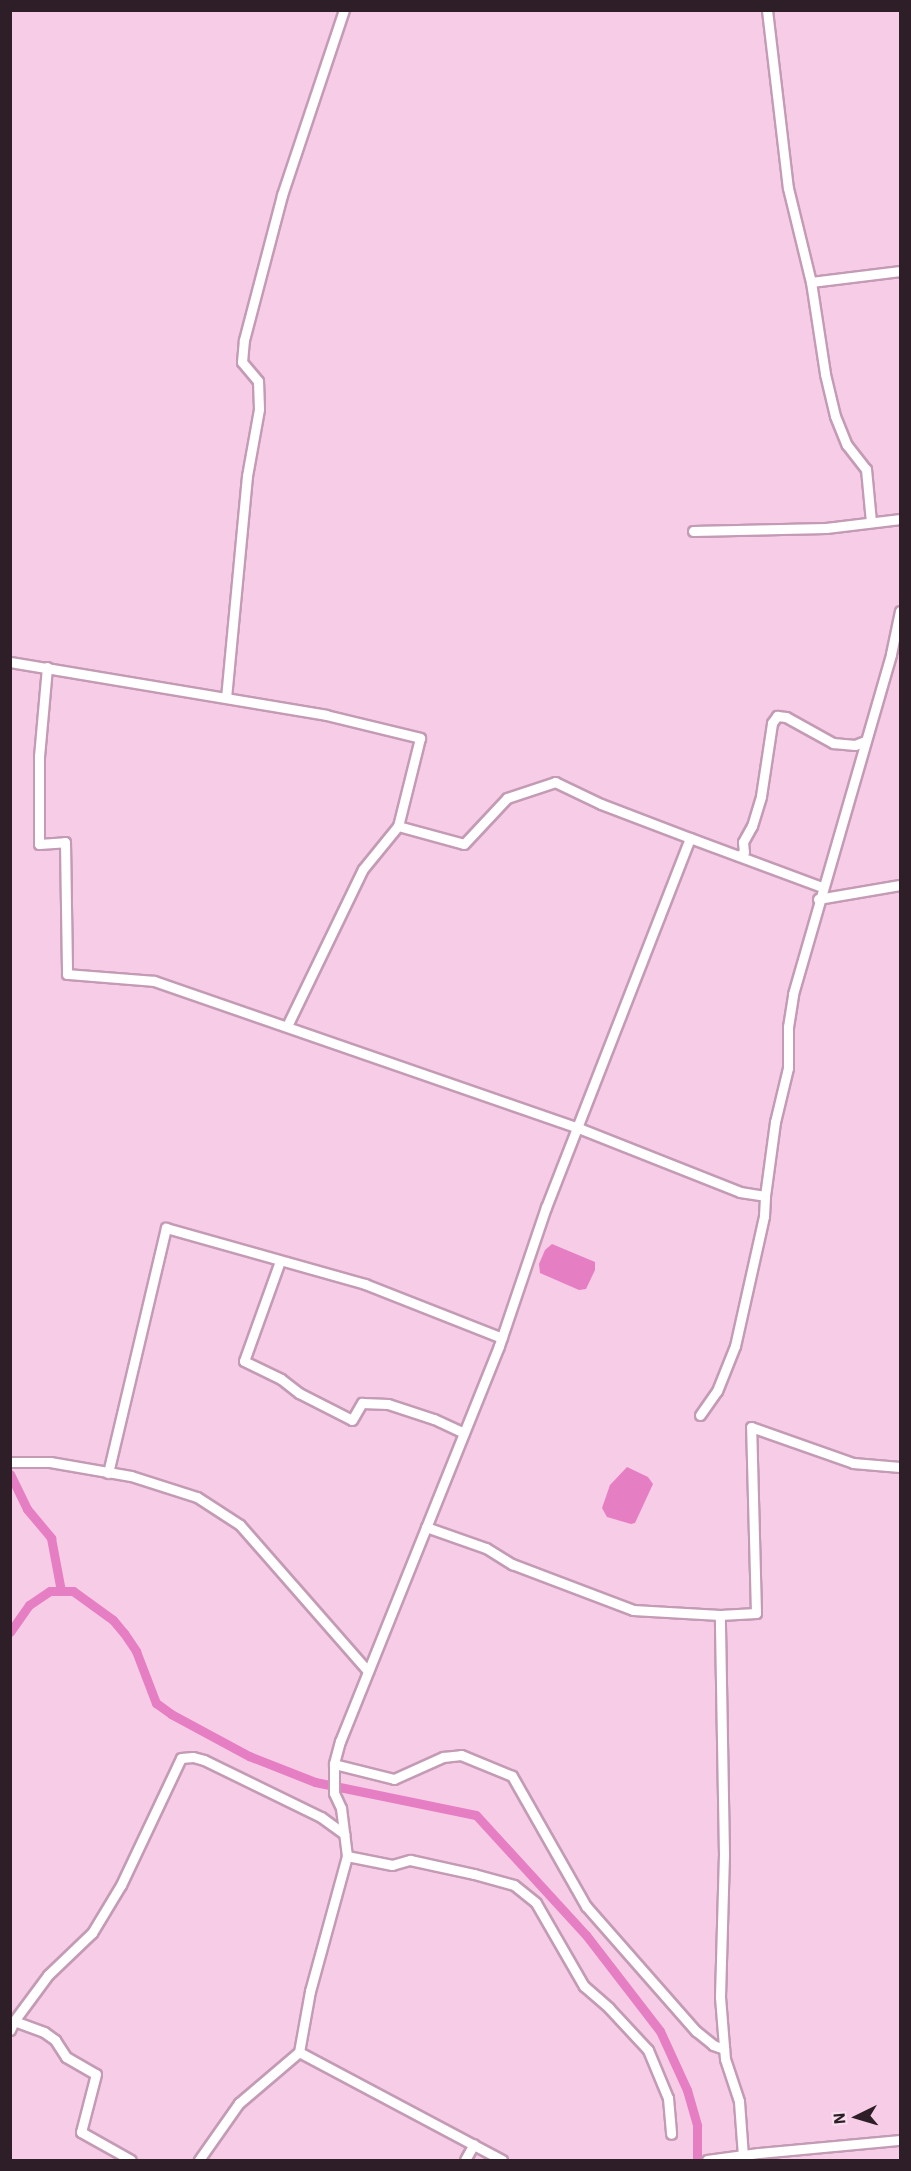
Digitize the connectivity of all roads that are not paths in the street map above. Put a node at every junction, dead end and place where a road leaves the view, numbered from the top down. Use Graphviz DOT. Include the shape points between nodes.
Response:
graph roads {
  1 [pos="344,10"];
  2 [pos="767,10"];
  3 [pos="900,272"];
  4 [pos="811,282"];
  5 [pos="900,519"];
  6 [pos="870,522"];
  7 [pos="693,531"];
  8 [pos="900,611"];
  9 [pos="10,662"];
  10 [pos="47,668"];
  11 [pos="226,698"];
  12 [pos="865,741"];
  13 [pos="398,826"];
  14 [pos="690,838"];
  15 [pos="740,856"];
  16 [pos="900,885"];
  17 [pos="822,887"];
  18 [pos="818,898"];
  19 [pos="287,1026"];
  20 [pos="576,1127"];
  21 [pos="765,1196"];
  22 [pos="280,1261"];
  23 [pos="502,1338"];
  24 [pos="700,1415"];
  25 [pos="464,1433"];
  26 [pos="10,1461"];
  27 [pos="900,1467"];
  28 [pos="108,1473"];
  29 [pos="426,1527"];
  30 [pos="720,1615"];
  31 [pos="368,1671"];
  32 [pos="334,1764"];
  33 [pos="344,1834"];
  34 [pos="346,1856"];
  35 [pos="12,2025"];
  36 [pos="724,2049"];
  37 [pos="299,2052"];
  38 [pos="671,2134"];
  39 [pos="900,2140"];
  40 [pos="474,2144"];
  41 [pos="740,2156"];
  42 [pos="131,2160"];
  43 [pos="199,2160"];
  44 [pos="465,2160"];
  45 [pos="502,2160"];
  46 [pos="707,2160"];
  1 -- 11 [label="street" via="282,195 244,340 242,362 260,387 259,409 247,476"];
  2 -- 4 [label="street" via="788,188"];
  3 -- 4 [label="street"];
  4 -- 6 [label="street" via="835,416 847,445 866,469"];
  5 -- 6 [label="street"];
  6 -- 7 [label="street" via="826,528"];
  8 -- 12 [label="street"];
  9 -- 10 [label="street"];
  10 -- 11 [label="street"];
  10 -- 19 [label="street" via="39,756 39,844 65,842 67,974 154,981"];
  11 -- 13 [label="street" via="326,715 420,738"];
  12 -- 15 [label="street" via="855,745 833,743 786,717 777,716 772,723 760,796"];
  12 -- 17 [label="street"];
  13 -- 14 [label="street" via="464,844 507,798 555,782"];
  13 -- 19 [label="street" via="363,869"];
  14 -- 15 [label="street"];
  14 -- 20 [label="street"];
  15 -- 17 [label="street"];
  16 -- 18 [label="street"];
  17 -- 18 [label="street"];
  18 -- 21 [label="street" via="793,994 788,1068"];
  19 -- 20 [label="street"];
  20 -- 21 [label="street" via="740,1192"];
  20 -- 23 [label="street"];
  21 -- 24 [label="street" via="735,1347 717,1391"];
  22 -- 23 [label="street" via="365,1284"];
  22 -- 25 [label="street" via="244,1361 352,1420 362,1403 388,1404"];
  22 -- 28 [label="street" via="166,1228"];
  23 -- 25 [label="street"];
  25 -- 29 [label="street"];
  26 -- 28 [label="street" via="50,1462"];
  27 -- 30 [label="street" via="853,1463 751,1427 756,1613"];
  28 -- 31 [label="street" via="197,1497 240,1525"];
  29 -- 30 [label="street" via="633,1610"];
  29 -- 31 [label="street"];
  30 -- 36 [label="street" via="724,1855 720,1997"];
  31 -- 32 [label="street"];
  32 -- 33 [label="street" via="334,1793 341,1808"];
  32 -- 36 [label="street" via="394,1779 443,1757 461,1755 512,1776 586,1906 696,2031"];
  33 -- 34 [label="street"];
  33 -- 35 [label="street" via="321,1817 204,1760 181,1758 121,1885 92,1933 48,1976"];
  34 -- 37 [label="street" via="310,1991"];
  34 -- 38 [label="street" via="392,1865 410,1860 514,1885 536,1904 584,1986 648,2050 668,2097"];
  35 -- 42 [label="street" via="44,2032 66,2057 96,2074 81,2132"];
  36 -- 41 [label="street" via="739,2101"];
  37 -- 40 [label="street"];
  37 -- 43 [label="street" via="239,2103"];
  39 -- 41 [label="street"];
  40 -- 44 [label="street"];
  40 -- 45 [label="street"];
  41 -- 46 [label="street"];
}
